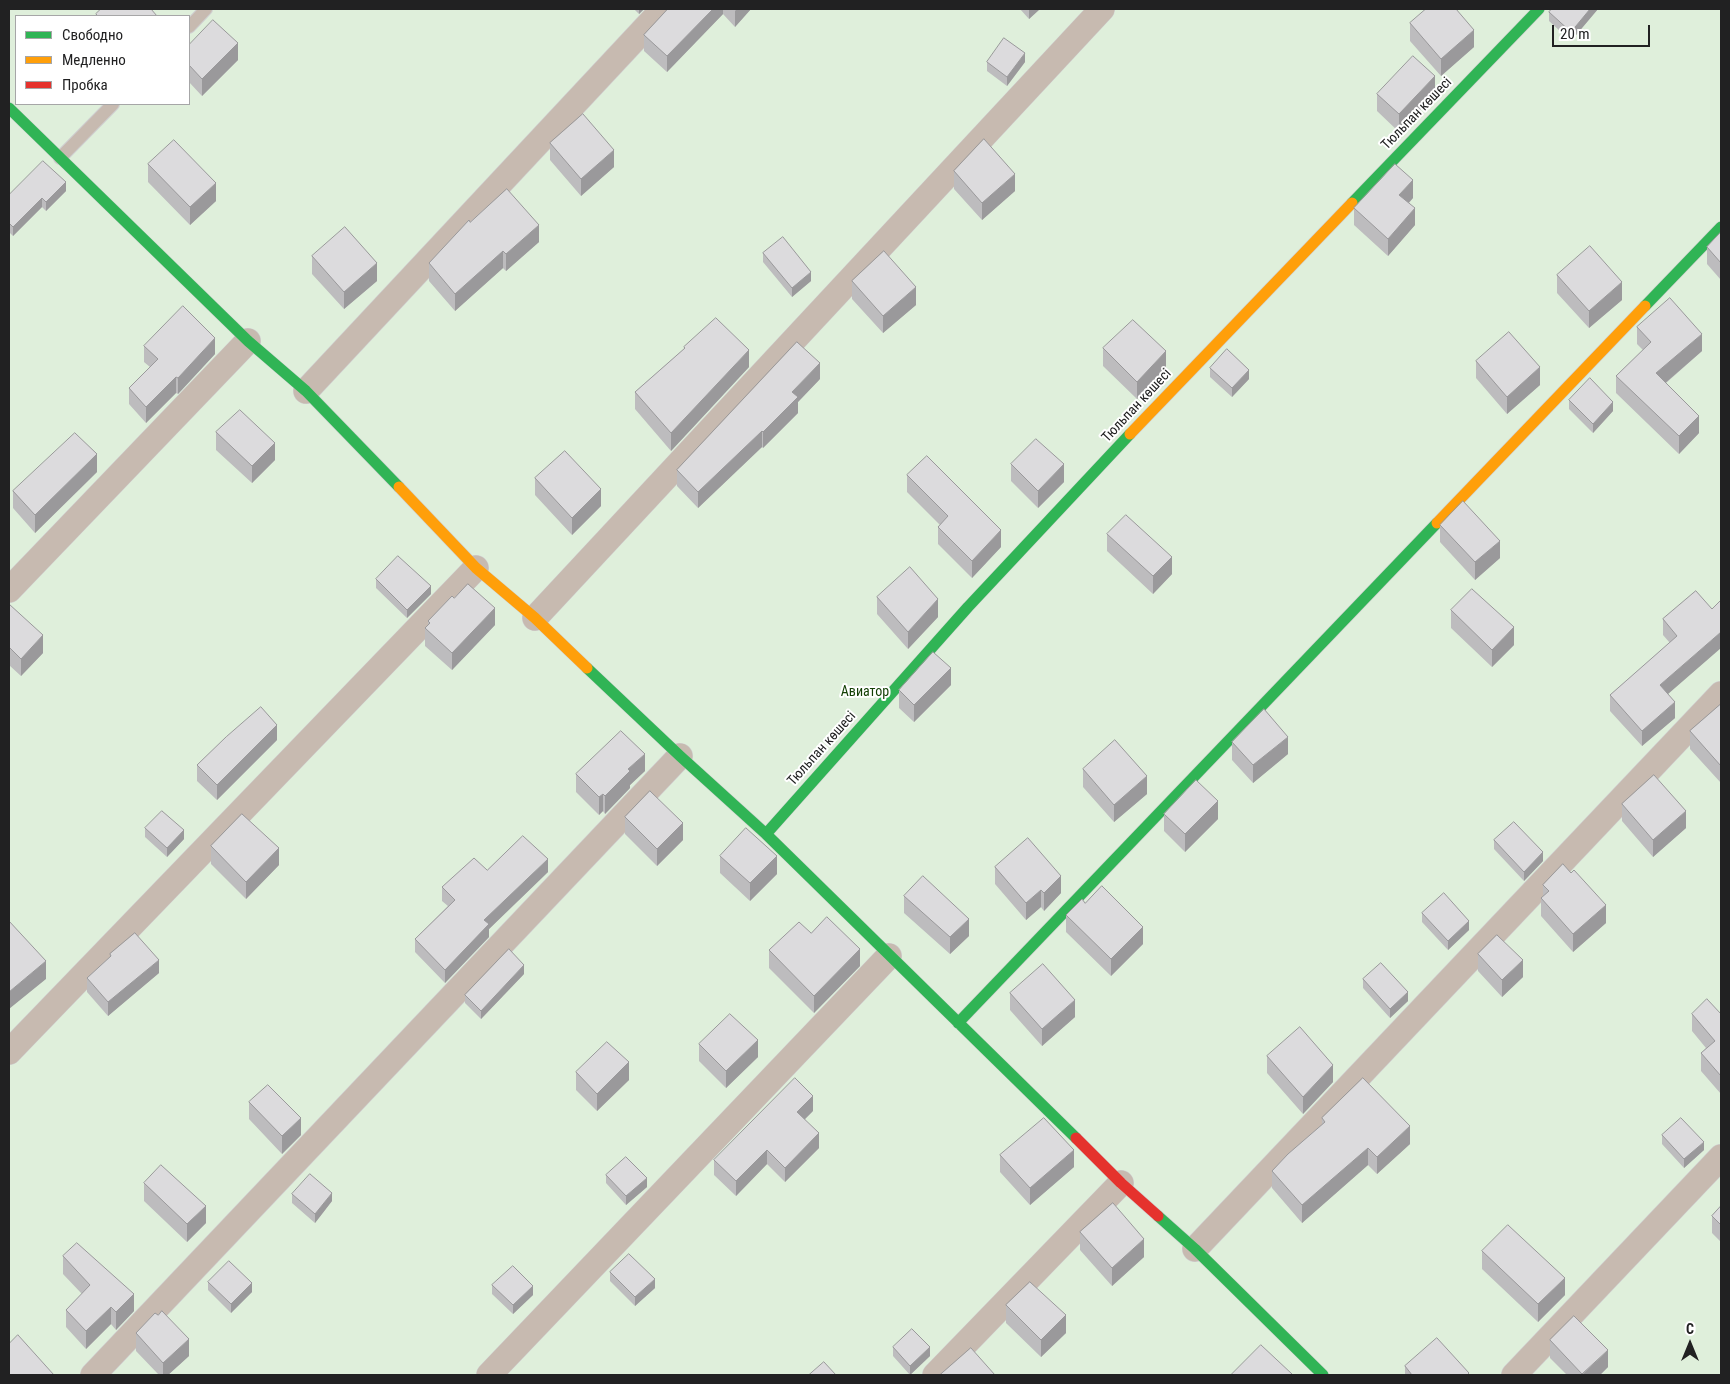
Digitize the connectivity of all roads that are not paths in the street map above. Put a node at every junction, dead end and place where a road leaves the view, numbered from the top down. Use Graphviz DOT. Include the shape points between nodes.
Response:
graph roads {
  1 [pos="206,9"];
  2 [pos="663,9"];
  3 [pos="1102,9"];
  4 [pos="1539,9"];
  5 [pos="190,26"];
  6 [pos="112,105"];
  7 [pos="13,120"];
  8 [pos="60,158"];
  9 [pos="1721,227"];
  10 [pos="248,341"];
  11 [pos="306,391"];
  12 [pos="476,568"];
  13 [pos="9,590"];
  14 [pos="535,618"];
  15 [pos="1721,694"];
  16 [pos="680,756"];
  17 [pos="766,834"];
  18 [pos="888,956"];
  19 [pos="958,1023"];
  20 [pos="9,1052"];
  21 [pos="1721,1157"];
  22 [pos="1120,1184"];
  23 [pos="1195,1249"];
  24 [pos="93,1375"];
  25 [pos="489,1375"];
  26 [pos="935,1375"];
  27 [pos="1323,1375"];
  28 [pos="1514,1375"];
  1 -- 5 [label="lane"];
  2 -- 11 [label="street"];
  3 -- 14 [label="street"];
  4 -- 17 [label="street, Тюльпан көшесі" via="1165,397 975,600"];
  6 -- 8 [label="lane"];
  7 -- 8 [label="street"];
  8 -- 10 [label="street"];
  9 -- 19 [label="street"];
  10 -- 11 [label="street"];
  10 -- 13 [label="street"];
  11 -- 12 [label="street"];
  12 -- 14 [label="street"];
  12 -- 20 [label="street"];
  14 -- 16 [label="street"];
  15 -- 23 [label="street"];
  16 -- 17 [label="street"];
  16 -- 24 [label="street"];
  17 -- 18 [label="street"];
  18 -- 19 [label="street"];
  18 -- 25 [label="street"];
  19 -- 22 [label="street"];
  21 -- 28 [label="street"];
  22 -- 23 [label="street"];
  22 -- 26 [label="street"];
  23 -- 27 [label="street"];
}
